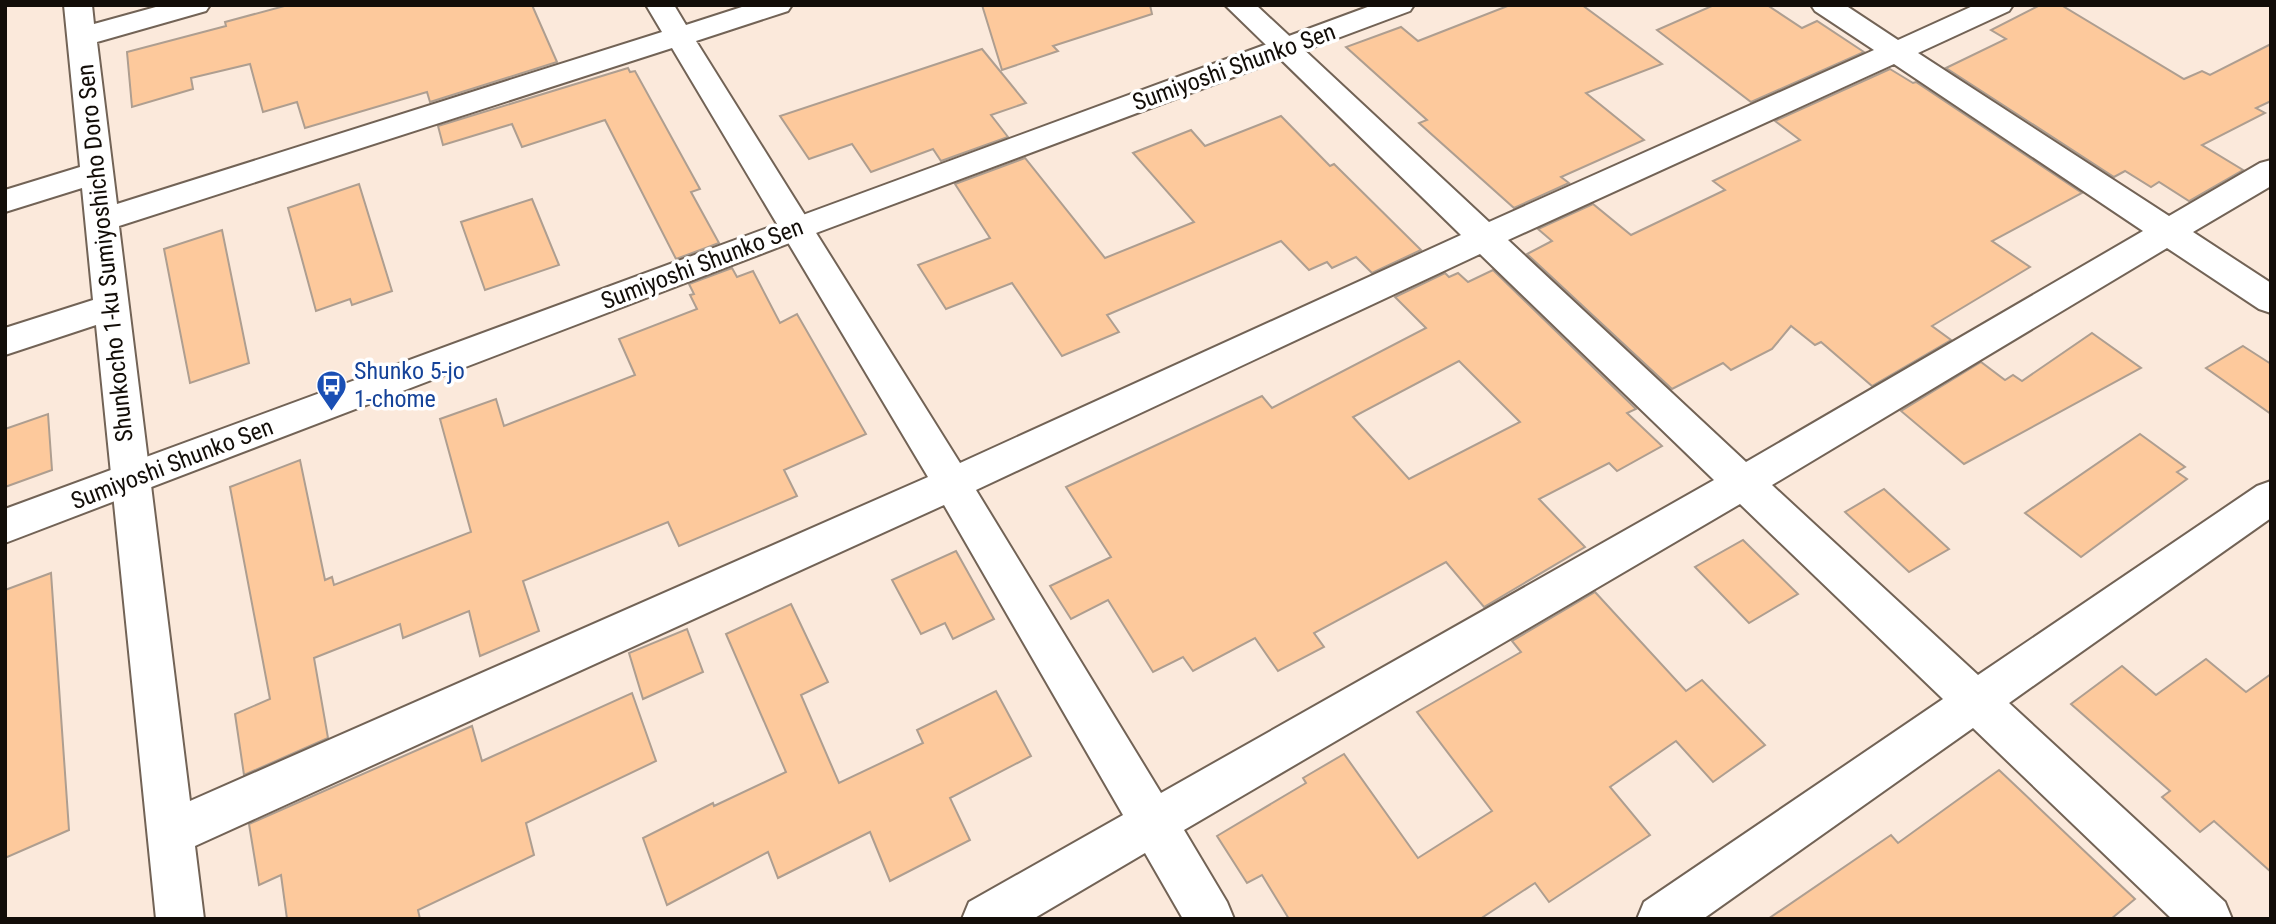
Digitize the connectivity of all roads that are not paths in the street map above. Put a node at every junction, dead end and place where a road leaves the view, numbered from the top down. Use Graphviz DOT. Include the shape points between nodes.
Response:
graph roads {
  1 [pos="196,5"];
  2 [pos="778,5"];
  3 [pos="1240,5"];
  4 [pos="1400,5"];
  5 [pos="1825,5"];
  6 [pos="1999,5"];
  7 [pos="79,21"];
  8 [pos="669,21"];
  9 [pos="1285,48"];
  10 [pos="1895,50"];
  11 [pos="2271,171"];
  12 [pos="96,173"];
  13 [pos="5,201"];
  14 [pos="102,220"];
  15 [pos="796,228"];
  16 [pos="2167,230"];
  17 [pos="1486,237"];
  18 [pos="2271,300"];
  19 [pos="111,307"];
  20 [pos="5,342"];
  21 [pos="131,480"];
  22 [pos="1743,483"];
  23 [pos="952,484"];
  24 [pos="2271,497"];
  25 [pos="5,526"];
  26 [pos="1975,701"];
  27 [pos="1153,822"];
  28 [pos="171,833"];
  29 [pos="180,919"];
  30 [pos="986,919"];
  31 [pos="1210,919"];
  32 [pos="1661,919"];
  33 [pos="2208,919"];
  1 -- 7 [label="street"];
  2 -- 8 [label="street"];
  3 -- 9 [label="street"];
  4 -- 9 [label="street, Sumiyoshi Shunko Sen"];
  5 -- 10 [label="street"];
  6 -- 10 [label="street"];
  7 -- 12 [label="street, Shunkocho 1-ku Sumiyoshicho Doro Sen"];
  8 -- 14 [label="street"];
  8 -- 15 [label="street"];
  9 -- 15 [label="street, Sumiyoshi Shunko Sen"];
  9 -- 17 [label="street"];
  10 -- 16 [label="street"];
  10 -- 17 [label="street"];
  11 -- 16 [label="street"];
  12 -- 13 [label="street"];
  12 -- 14 [label="street, Shunkocho 1-ku Sumiyoshicho Doro Sen"];
  14 -- 19 [label="street, Shunkocho 1-ku Sumiyoshicho Doro Sen"];
  15 -- 21 [label="street, Sumiyoshi Shunko Sen"];
  15 -- 23 [label="street"];
  16 -- 18 [label="street"];
  16 -- 22 [label="street"];
  17 -- 22 [label="street"];
  17 -- 23 [label="street"];
  19 -- 20 [label="street"];
  19 -- 21 [label="street, Shunkocho 1-ku Sumiyoshicho Doro Sen"];
  21 -- 25 [label="street, Sumiyoshi Shunko Sen"];
  21 -- 28 [label="street, Shunkocho 1-ku Sumiyoshicho Doro Sen"];
  22 -- 26 [label="street"];
  22 -- 27 [label="street"];
  23 -- 27 [label="street"];
  23 -- 28 [label="street"];
  24 -- 26 [label="street"];
  26 -- 32 [label="street"];
  26 -- 33 [label="street"];
  27 -- 30 [label="street"];
  27 -- 31 [label="street"];
  28 -- 29 [label="street, Shunkocho 1-ku Sumiyoshicho Doro Sen"];
}
